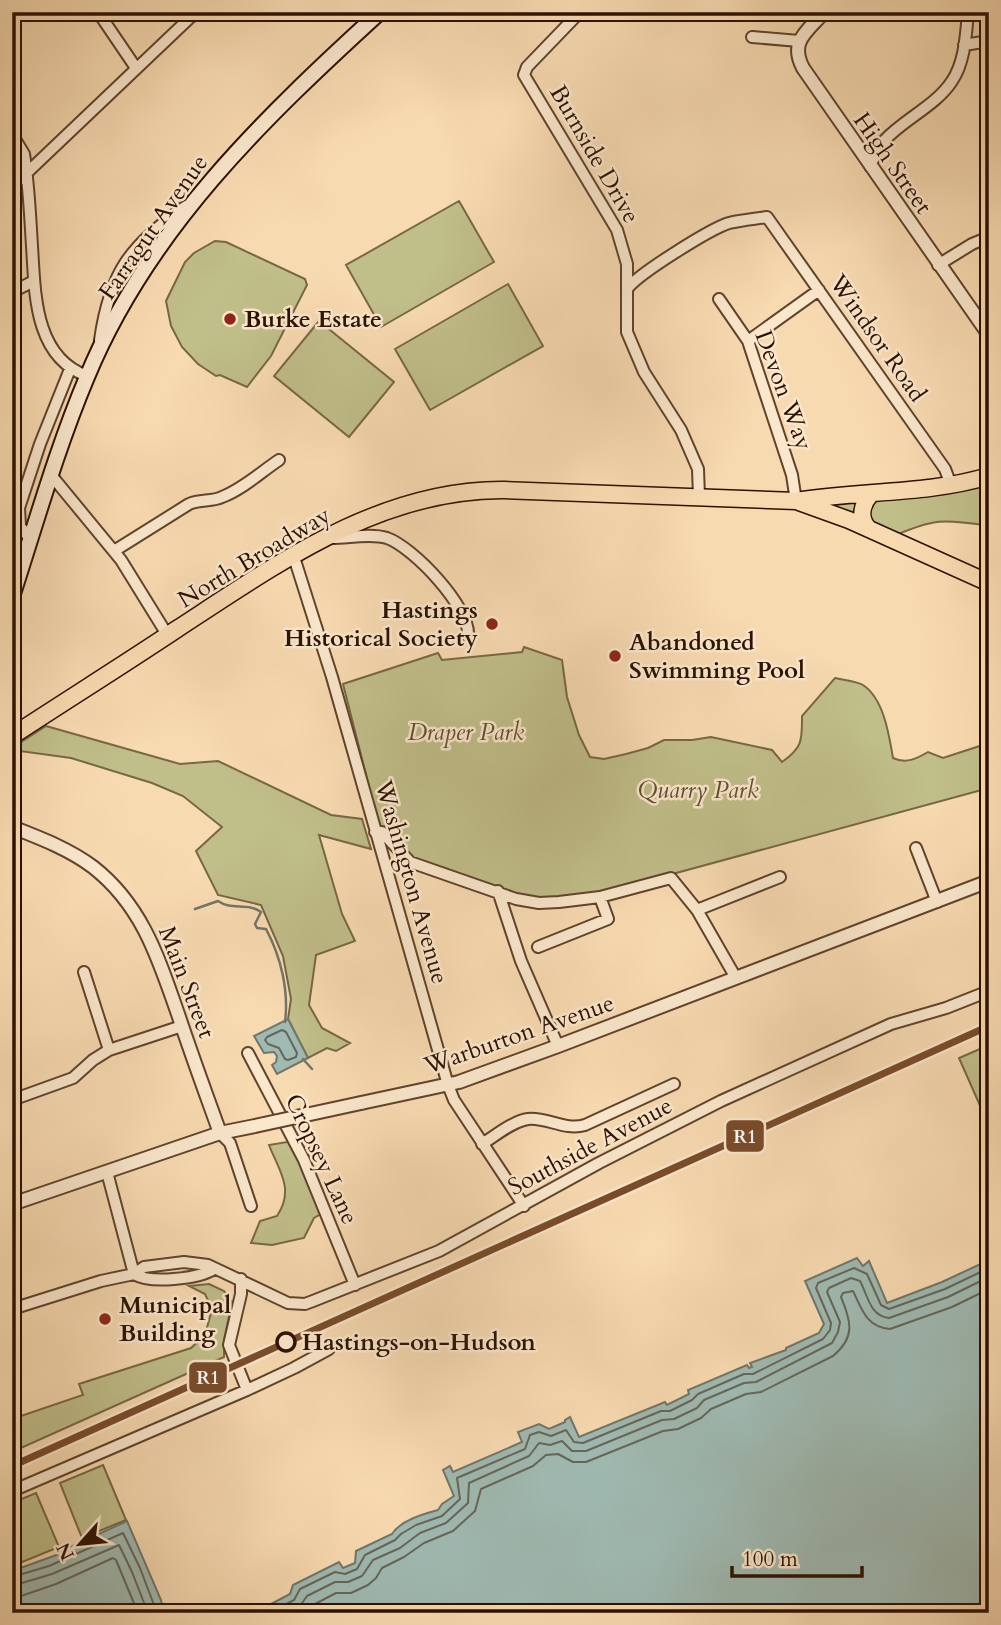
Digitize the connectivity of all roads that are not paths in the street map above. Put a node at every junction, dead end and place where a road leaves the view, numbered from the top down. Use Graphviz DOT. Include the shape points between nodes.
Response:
graph roads {
  1 [pos="98,12"];
  2 [pos="196,12"];
  3 [pos="380,12"];
  4 [pos="580,12"];
  5 [pos="824,12"];
  6 [pos="968,12"];
  7 [pos="752,37"];
  8 [pos="799,41"];
  9 [pos="989,41"];
  10 [pos="964,45"];
  11 [pos="136,68"];
  12 [pos="12,134"];
  13 [pos="870,166"];
  14 [pos="27,174"];
  15 [pos="12,187"];
  16 [pos="197,198"];
  17 [pos="989,237"];
  18 [pos="938,265"];
  19 [pos="34,281"];
  20 [pos="627,289"];
  21 [pos="819,290"];
  22 [pos="12,292"];
  23 [pos="719,299"];
  24 [pos="989,335"];
  25 [pos="748,341"];
  26 [pos="98,353"];
  27 [pos="70,369"];
  28 [pos="87,376"];
  29 [pos="279,460"];
  30 [pos="51,475"];
  31 [pos="989,476"];
  32 [pos="951,485"];
  33 [pos="871,494"];
  34 [pos="699,497"];
  35 [pos="796,501"];
  36 [pos="869,529"];
  37 [pos="326,537"];
  38 [pos="30,539"];
  39 [pos="114,551"];
  40 [pos="293,554"];
  41 [pos="16,570"];
  42 [pos="989,583"];
  43 [pos="12,597"];
  44 [pos="167,636"];
  45 [pos="468,636"];
  46 [pos="12,736"];
  47 [pos="12,827"];
  48 [pos="375,832"];
  49 [pos="916,848"];
  50 [pos="780,877"];
  51 [pos="989,881"];
  52 [pos="498,891"];
  53 [pos="600,897"];
  54 [pos="937,902"];
  55 [pos="697,910"];
  56 [pos="538,947"];
  57 [pos="84,972"];
  58 [pos="736,978"];
  59 [pos="989,991"];
  60 [pos="182,1026"];
  61 [pos="558,1046"];
  62 [pos="109,1050"];
  63 [pos="247,1053"];
  64 [pos="674,1084"];
  65 [pos="448,1085"];
  66 [pos="12,1100"];
  67 [pos="220,1133"];
  68 [pos="482,1144"];
  69 [pos="107,1172"];
  70 [pos="12,1204"];
  71 [pos="251,1206"];
  72 [pos="524,1206"];
  73 [pos="134,1274"];
  74 [pos="241,1279"];
  75 [pos="355,1285"];
  76 [pos="12,1309"];
  77 [pos="330,1349"];
  78 [pos="246,1387"];
  79 [pos="12,1491"];
  1 -- 11 [label="street"];
  2 -- 11 [label="street"];
  3 -- 16 [label="main road, Farragut Avenue" via="254,131"];
  4 -- 20 [label="street, Burnside Drive" via="524,75 617,230 627,264"];
  5 -- 8 [label="street"];
  6 -- 10 [label="street"];
  7 -- 8 [label="street"];
  8 -- 13 [label="street, High Street" via="796,50 803,68"];
  9 -- 10 [label="street"];
  10 -- 13 [label="street" via="952,82 884,141"];
  11 -- 14 [label="street"];
  12 -- 14 [label="street" via="23,150"];
  13 -- 18 [label="street, High Street"];
  14 -- 15 [label="street"];
  14 -- 19 [label="street"];
  16 -- 26 [label="main road, Farragut Avenue" via="123,304"];
  16 -- 26 [label="street" via="142,241 120,268 110,292"];
  17 -- 18 [label="street"];
  18 -- 24 [label="street, High Street"];
  19 -- 22 [label="street"];
  19 -- 27 [label="street" via="43,330"];
  20 -- 21 [label="street, Windsor Road" via="708,232 729,223 767,217"];
  20 -- 34 [label="street, Burnside Drive" via="627,332 633,350 681,430 698,469"];
  21 -- 25 [label="street"];
  21 -- 32 [label="street, Windsor Road" via="945,469"];
  23 -- 25 [label="street, Devon Way"];
  25 -- 35 [label="street, Devon Way" via="792,475"];
  26 -- 28 [label="main road, Farragut Avenue"];
  27 -- 28 [label="street"];
  27 -- 38 [label="street" via="19,508 20,526"];
  28 -- 30 [label="main road, Farragut Avenue"];
  29 -- 39 [label="street" via="232,493 189,504"];
  30 -- 38 [label="main road, Farragut Avenue"];
  30 -- 39 [label="street"];
  31 -- 32 [label="main road"];
  32 -- 33 [label="main road"];
  33 -- 35 [label="main road"];
  33 -- 36 [label="main road" via="862,512"];
  34 -- 35 [label="main road, North Broadway"];
  34 -- 37 [label="main road, North Broadway" via="458,492 401,505"];
  35 -- 36 [label="main road"];
  36 -- 42 [label="main road"];
  37 -- 40 [label="main road, North Broadway"];
  37 -- 45 [label="street" via="383,537 403,547 441,581 467,621"];
  38 -- 41 [label="main road, Farragut Avenue"];
  39 -- 44 [label="street"];
  40 -- 44 [label="main road, North Broadway"];
  40 -- 48 [label="street, Washington Avenue"];
  41 -- 43 [label="main road, Farragut Avenue"];
  44 -- 46 [label="main road, North Broadway"];
  47 -- 60 [label="street, Main Street" via="79,858 119,891 154,946"];
  48 -- 52 [label="street" via="382,832 410,862"];
  48 -- 65 [label="street, Washington Avenue"];
  49 -- 54 [label="street"];
  50 -- 55 [label="street"];
  51 -- 54 [label="street, Warburton Avenue"];
  52 -- 53 [label="street" via="539,903"];
  52 -- 61 [label="street"];
  53 -- 55 [label="street" via="671,878"];
  53 -- 56 [label="street" via="608,919"];
  54 -- 58 [label="street, Warburton Avenue"];
  55 -- 58 [label="street"];
  57 -- 62 [label="street"];
  58 -- 61 [label="street, Warburton Avenue"];
  59 -- 72 [label="street, Southside Avenue" via="891,1024 721,1101"];
  60 -- 62 [label="street"];
  60 -- 67 [label="street, Main Street"];
  61 -- 65 [label="street, Warburton Avenue"];
  62 -- 66 [label="street" via="73,1078"];
  63 -- 75 [label="street, Cropsey Lane" via="299,1150"];
  64 -- 68 [label="street" via="585,1125 528,1119"];
  65 -- 67 [label="street, Warburton Avenue, bridge"];
  65 -- 68 [label="street, Washington Avenue"];
  67 -- 69 [label="street, Warburton Avenue"];
  67 -- 71 [label="street" via="230,1143"];
  68 -- 72 [label="street, Washington Avenue"];
  69 -- 70 [label="street, Warburton Avenue"];
  69 -- 73 [label="street"];
  72 -- 75 [label="street, Southside Avenue" via="439,1251"];
  73 -- 74 [label="street, Southside Avenue" via="148,1279 196,1276 214,1269"];
  73 -- 76 [label="street, Southside Avenue"];
  74 -- 75 [label="street, Southside Avenue" via="278,1300 298,1304"];
  74 -- 78 [label="street" via="229,1340"];
  77 -- 78 [label="street"];
  78 -- 79 [label="street"];
}
